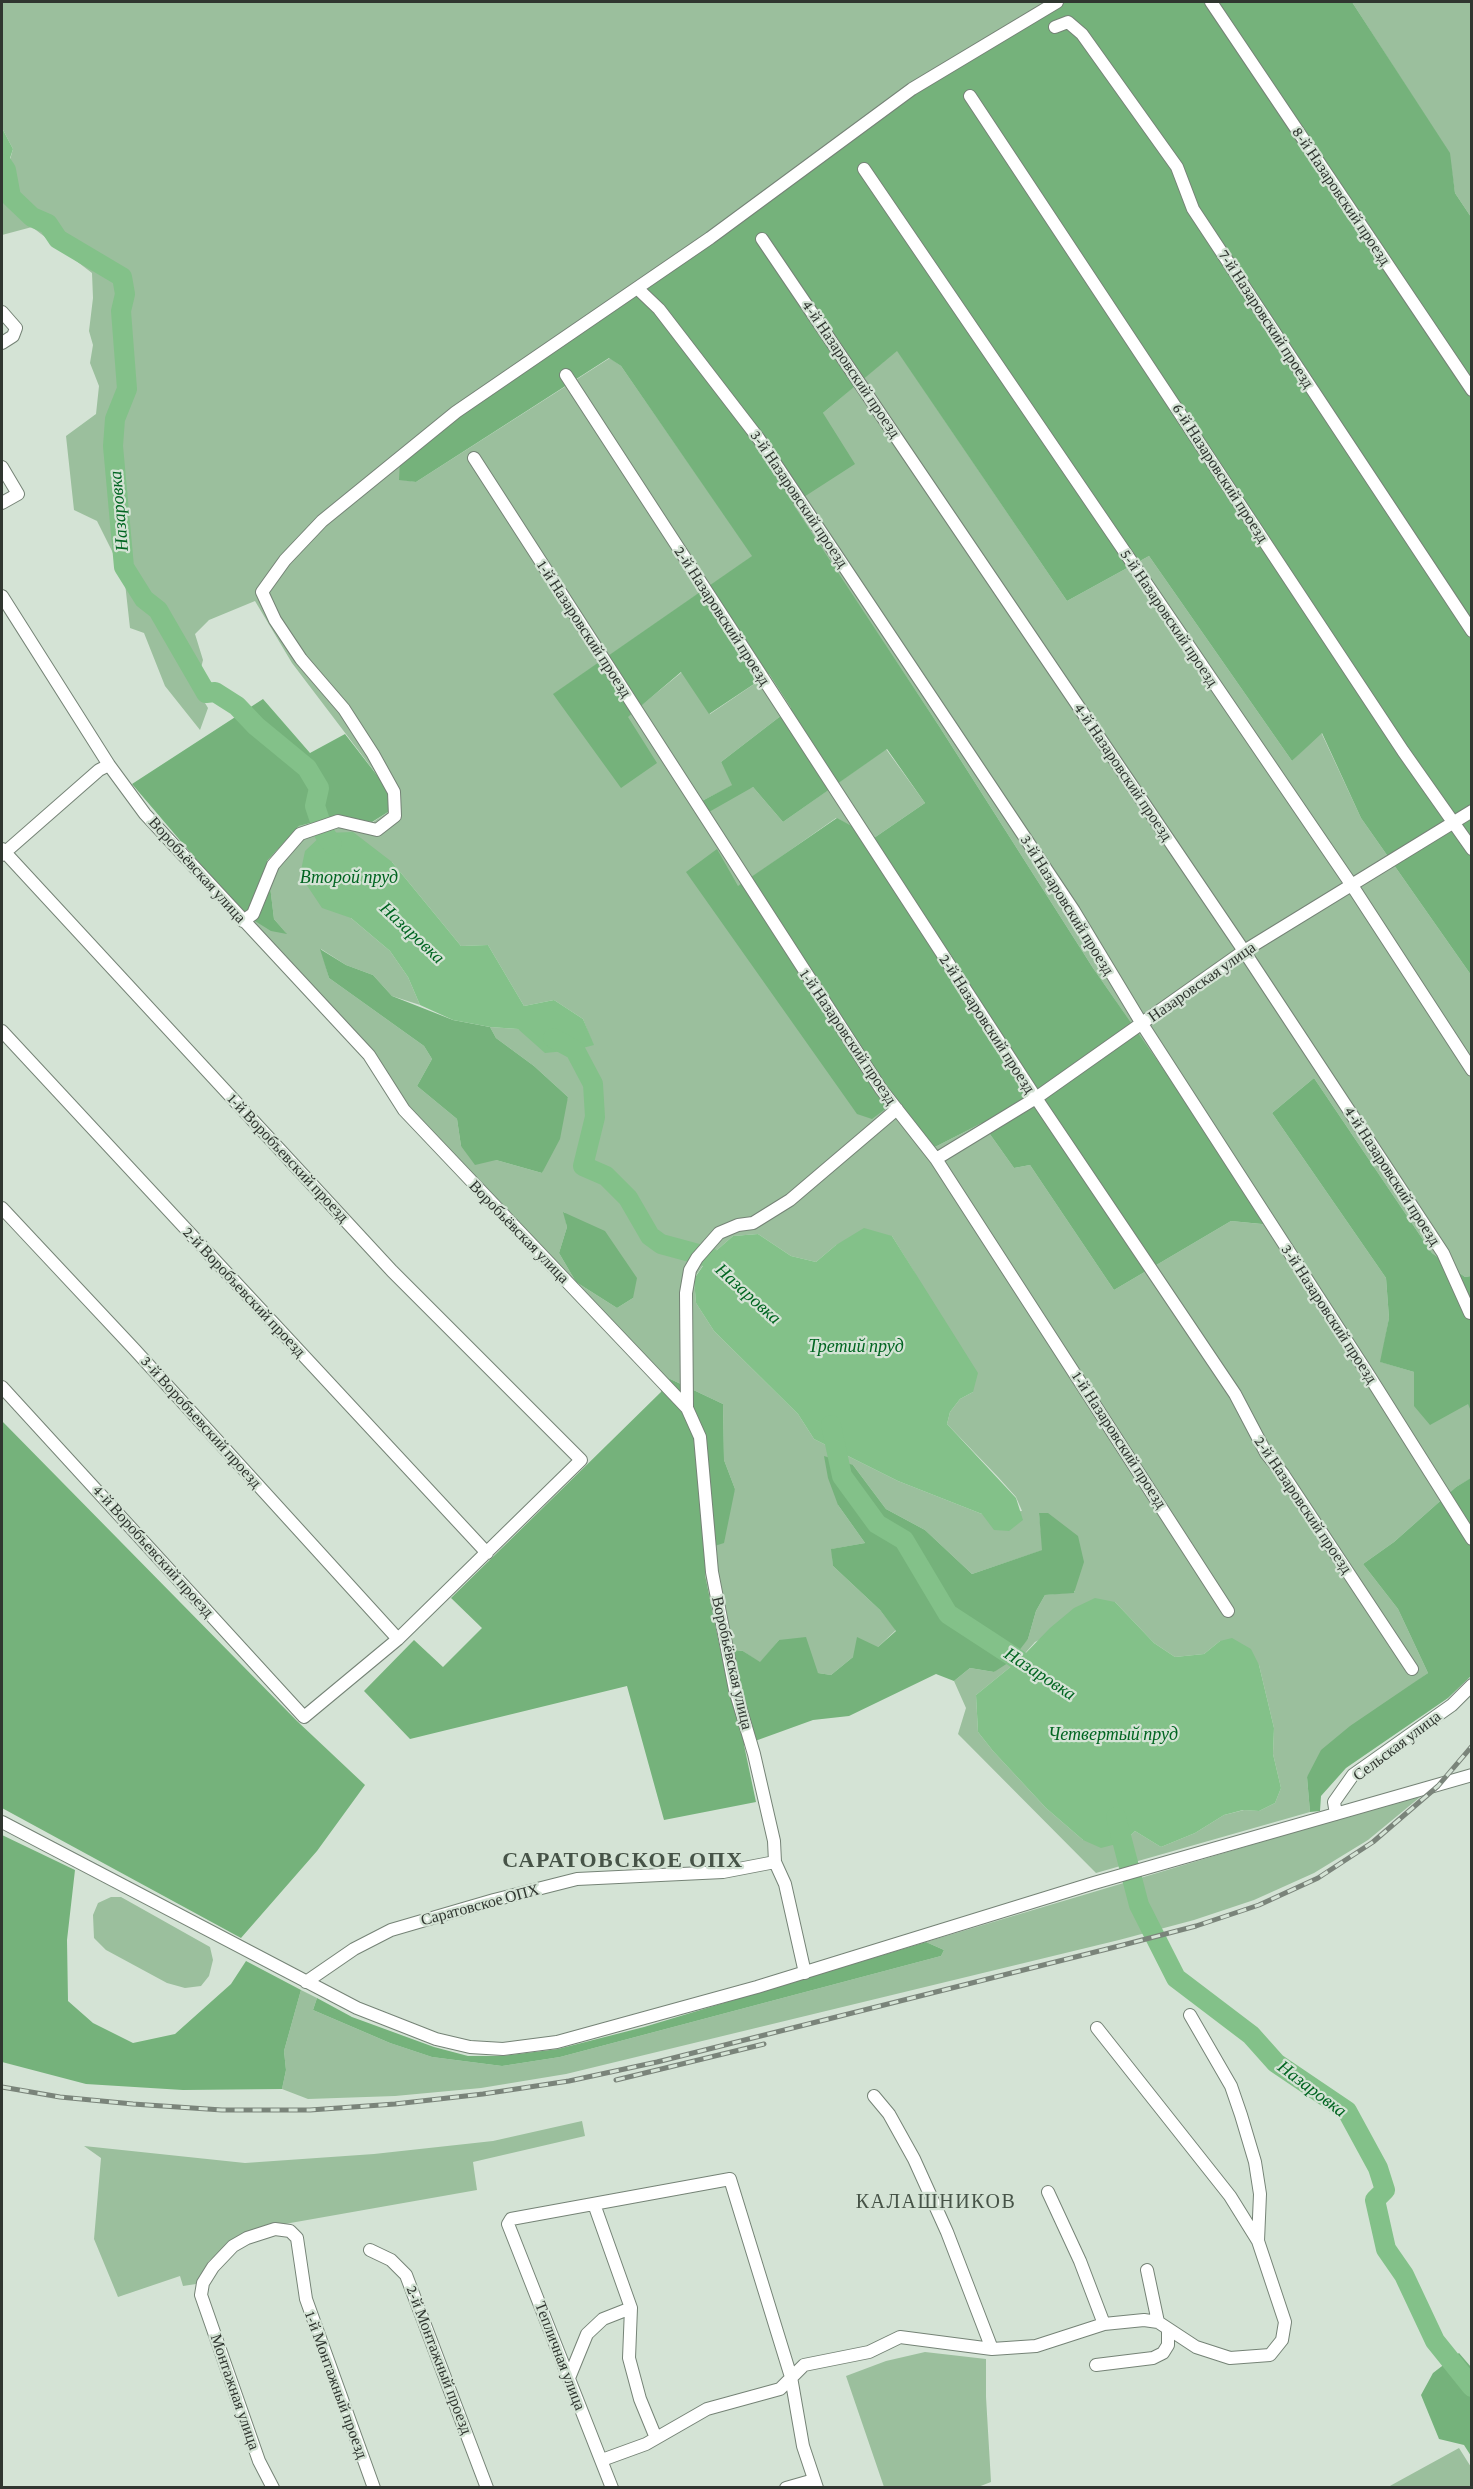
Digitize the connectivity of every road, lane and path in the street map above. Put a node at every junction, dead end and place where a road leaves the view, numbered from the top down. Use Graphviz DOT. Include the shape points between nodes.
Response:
graph roads {
  1 [pos="1057,2"];
  2 [pos="1211,2"];
  3 [pos="1055,27"];
  4 [pos="970,96"];
  5 [pos="864,169"];
  6 [pos="762,239"];
  7 [pos="637,288"];
  8 [pos="2,312"];
  9 [pos="2,343"];
  10 [pos="566,375"];
  11 [pos="1472,390"];
  12 [pos="474,458"];
  13 [pos="2,467"];
  14 [pos="2,503"];
  15 [pos="2,596"];
  16 [pos="1472,630"];
  17 [pos="110,765"];
  18 [pos="1472,811"];
  19 [pos="1454,823"];
  20 [pos="1472,849"];
  21 [pos="2,852"];
  22 [pos="1351,885"];
  23 [pos="243,921"];
  24 [pos="1244,951"];
  25 [pos="1142,1024"];
  26 [pos="2,1031"];
  27 [pos="1472,1070"];
  28 [pos="1036,1098"];
  29 [pos="897,1109"];
  30 [pos="936,1159"];
  31 [pos="2,1208"];
  32 [pos="1470,1313"];
  33 [pos="2,1387"];
  34 [pos="687,1408"];
  35 [pos="1472,1539"];
  36 [pos="487,1553"];
  37 [pos="1228,1611"];
  38 [pos="398,1639"];
  39 [pos="1412,1669"];
  40 [pos="1472,1685"];
  41 [pos="1472,1775"];
  42 [pos="1336,1814"];
  43 [pos="2,1822"];
  44 [pos="775,1862"];
  45 [pos="805,1973"];
  46 [pos="306,1982"];
  47 [pos="1190,2015"];
  48 [pos="1097,2028"];
  49 [pos="874,2096"];
  50 [pos="1048,2192"];
  51 [pos="594,2204"];
  52 [pos="1258,2241"];
  53 [pos="370,2250"];
  54 [pos="1147,2270"];
  55 [pos="201,2295"];
  56 [pos="630,2308"];
  57 [pos="1104,2324"];
  58 [pos="1163,2325"];
  59 [pos="992,2349"];
  60 [pos="1096,2365"];
  61 [pos="791,2377"];
  62 [pos="568,2378"];
  63 [pos="656,2438"];
  64 [pos="602,2460"];
  65 [pos="815,2484"];
  66 [pos="273,2487"];
  67 [pos="374,2487"];
  68 [pos="487,2487"];
  69 [pos="612,2487"];
  70 [pos="786,2487"];
  1 -- 7 [label="street" via="912,88"];
  2 -- 11 [label="street, 8-й Назаровский проезд"];
  3 -- 16 [label="street, 7-й Назаровский проезд" via="1068,22 1082,33 1177,168 1193,209"];
  4 -- 19 [label="street, 6-й Назаровский проезд" via="1402,751"];
  5 -- 22 [label="street, 5-й Назаровский проезд"];
  6 -- 24 [label="street, 4-й Назаровский проезд"];
  7 -- 23 [label="street" via="456,412 322,521 285,560 262,592 301,659 344,710 373,754 394,792 395,816 377,830 338,821 300,834 273,865 254,914"];
  7 -- 25 [label="street, 3-й Назаровский проезд" via="658,309 759,439 1074,911"];
  8 -- 9 [label="street" via="16,328 13,336"];
  10 -- 28 [label="street, 2-й Назаровский проезд"];
  12 -- 29 [label="street, 1-й Назаровский проезд"];
  13 -- 14 [label="street" via="18,494"];
  15 -- 17 [label="street, Воробьёвская улица"];
  17 -- 21 [label="street"];
  17 -- 23 [label="street, Воробьёвская улица" via="145,814"];
  18 -- 19 [label="street, Назаровская улица"];
  19 -- 20 [label="street, 6-й Назаровский проезд"];
  19 -- 22 [label="street, Назаровская улица"];
  21 -- 36 [label="street, 1-й Воробъевский проезд" via="392,1271 581,1460"];
  22 -- 24 [label="street, Назаровская улица"];
  22 -- 27 [label="street, 5-й Назаровский проезд"];
  23 -- 34 [label="street, Воробьёвская улица" via="369,1055 404,1110"];
  24 -- 25 [label="street, Назаровская улица"];
  24 -- 32 [label="street, 4-й Назаровский проезд" via="1443,1253"];
  25 -- 28 [label="street, Назаровская улица"];
  25 -- 35 [label="street, 3-й Назаровский проезд"];
  26 -- 36 [label="street, 2-й Воробъевский проезд"];
  28 -- 30 [label="street, Назаровская улица"];
  28 -- 39 [label="street, 2-й Назаровский проезд" via="1235,1394 1266,1453"];
  29 -- 30 [label="street, 1-й Назаровский проезд"];
  29 -- 34 [label="street" via="790,1200 753,1223 719,1233 697,1258 690,1270 686,1293"];
  30 -- 37 [label="street, 1-й Назаровский проезд"];
  31 -- 38 [label="street, 3-й Воробъевский проезд"];
  33 -- 38 [label="street, 4-й Воробъевский проезд" via="304,1717"];
  34 -- 44 [label="street, Воробьёвская улица" via="700,1437 712,1572 735,1690 774,1841"];
  36 -- 38 [label="street"];
  40 -- 42 [label="street, Сельская улица" via="1452,1705 1353,1775 1334,1802"];
  41 -- 42 [label="street"];
  42 -- 45 [label="street" via="1074,1889"];
  43 -- 46 [label="street"];
  44 -- 45 [label="street, Воробьёвская улица" via="786,1884"];
  44 -- 46 [label="street, Саратовское ОПХ" via="723,1872 577,1879 494,1900 391,1930 354,1949"];
  45 -- 46 [label="street" via="557,2042 503,2049 470,2047 397,2026"];
  47 -- 52 [label="street" via="1231,2086 1241,2115 1260,2194"];
  48 -- 52 [label="street" via="1230,2196"];
  49 -- 59 [label="street" via="889,2114 914,2159"];
  50 -- 57 [label="street"];
  51 -- 56 [label="street"];
  51 -- 61 [label="street" via="730,2179"];
  51 -- 62 [label="street, Тепличная улица" via="511,2219 508,2224"];
  52 -- 58 [label="street" via="1285,2322 1282,2340 1270,2355 1230,2358 1196,2347"];
  53 -- 68 [label="street, 2-й Монтажный проезд" via="391,2260 406,2275"];
  54 -- 58 [label="street"];
  55 -- 66 [label="street, Монтажная улица" via="259,2461"];
  55 -- 67 [label="street, 1-й Монтажный проезд" via="213,2267 233,2246 275,2229 290,2231 297,2238 301,2281"];
  56 -- 62 [label="street" via="603,2319 587,2334"];
  56 -- 63 [label="street" via="629,2358"];
  57 -- 58 [label="street"];
  57 -- 59 [label="street" via="1036,2346"];
  58 -- 60 [label="street" via="1168,2345 1163,2353 1154,2358"];
  59 -- 61 [label="street" via="900,2337 869,2352 804,2365"];
  61 -- 63 [label="street" via="780,2389 707,2409"];
  61 -- 65 [label="street" via="803,2446"];
  62 -- 64 [label="street, Тепличная улица"];
  63 -- 64 [label="street"];
  64 -- 69 [label="street, Тепличная улица"];
  65 -- 70 [label="street"];
}
